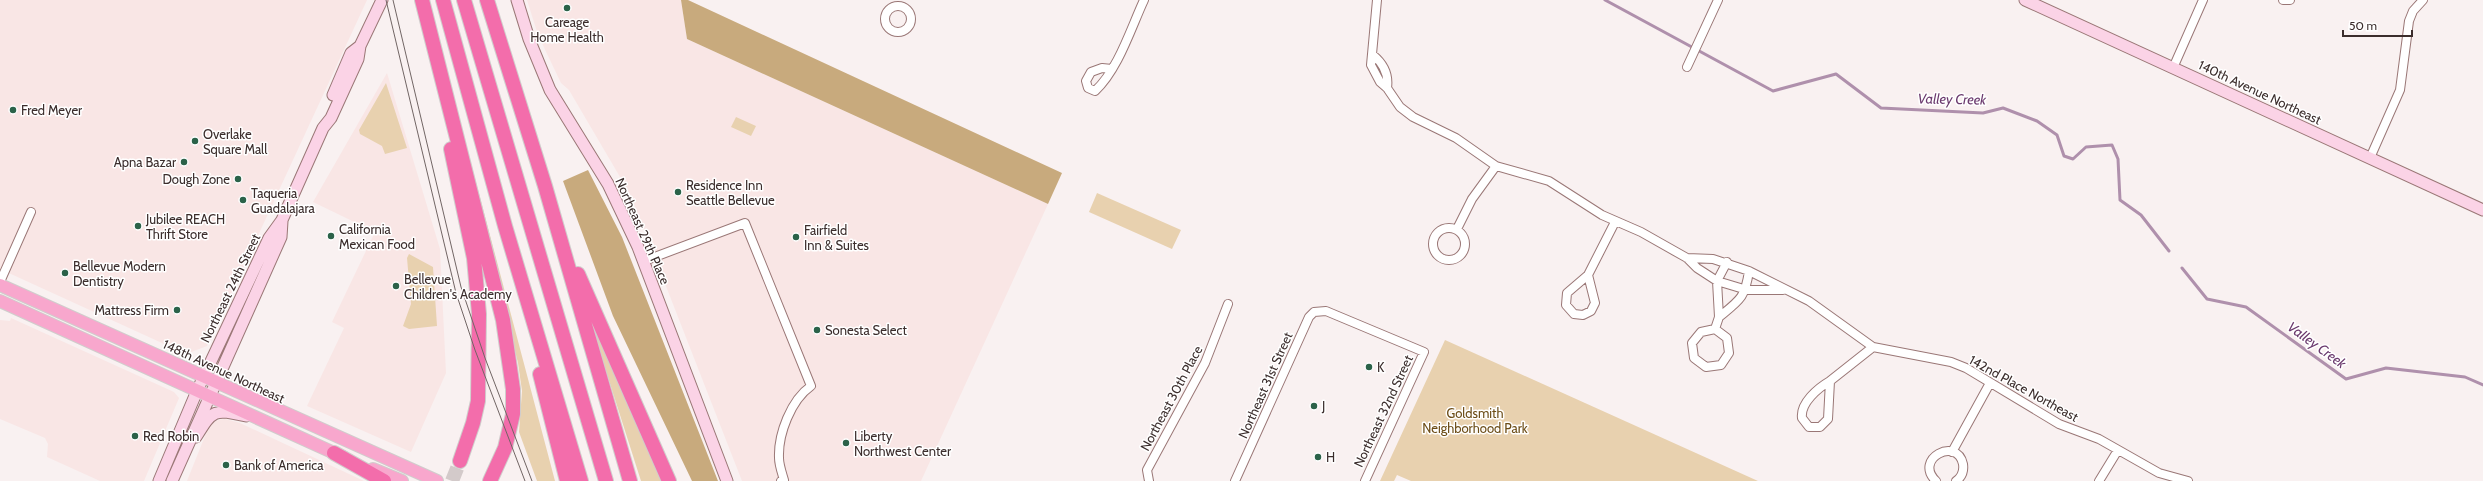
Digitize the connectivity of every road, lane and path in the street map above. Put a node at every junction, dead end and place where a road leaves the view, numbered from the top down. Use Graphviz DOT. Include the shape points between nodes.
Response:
graph roads {
  1 [pos="382,0"];
  2 [pos="417,0"];
  3 [pos="422,0"];
  4 [pos="443,0"];
  5 [pos="464,0"];
  6 [pos="487,0"];
  7 [pos="517,0"];
  8 [pos="1144,0"];
  9 [pos="1378,0"];
  10 [pos="1718,0"];
  11 [pos="2025,0"];
  12 [pos="2203,0"];
  13 [pos="2283,0"];
  14 [pos="2290,0"];
  15 [pos="2423,0"];
  16 [pos="424,22"];
  17 [pos="1687,67"];
  18 [pos="2173,68"];
  19 [pos="1112,69"];
  20 [pos="2370,158"];
  21 [pos="1496,166"];
  22 [pos="545,186"];
  23 [pos="2483,210"];
  24 [pos="31,212"];
  25 [pos="282,220"];
  26 [pos="1615,222"];
  27 [pos="506,226"];
  28 [pos="1457,229"];
  29 [pos="1687,258"];
  30 [pos="644,261"];
  31 [pos="1727,262"];
  32 [pos="1749,271"];
  33 [pos="1588,275"];
  34 [pos="1717,281"];
  35 [pos="0,283"];
  36 [pos="1747,290"];
  37 [pos="1784,290"];
  38 [pos="0,301"];
  39 [pos="1228,304"];
  40 [pos="234,310"];
  41 [pos="1719,317"];
  42 [pos="241,323"];
  43 [pos="1715,330"];
  44 [pos="1873,347"];
  45 [pos="1424,352"];
  46 [pos="203,377"];
  47 [pos="1830,381"];
  48 [pos="214,382"];
  49 [pos="1990,383"];
  50 [pos="197,391"];
  51 [pos="208,396"];
  52 [pos="257,418"];
  53 [pos="2118,450"];
  54 [pos="1952,452"];
  55 [pos="334,453"];
  56 [pos="460,461"];
  57 [pos="173,477"];
  58 [pos="159,481"];
  59 [pos="384,481"];
  60 [pos="402,481"];
  61 [pos="437,481"];
  62 [pos="490,481"];
  63 [pos="567,481"];
  64 [pos="581,481"];
  65 [pos="606,481"];
  66 [pos="630,481"];
  67 [pos="669,481"];
  68 [pos="727,481"];
  69 [pos="780,481"];
  70 [pos="1149,481"];
  71 [pos="1235,481"];
  72 [pos="1365,481"];
  73 [pos="1936,481"];
  74 [pos="1956,481"];
  75 [pos="2099,481"];
  76 [pos="2188,481"];
  1 -- 25 [label="street, Northeast 24th Street" via="360,46 358,59 331,118 323,128"];
  2 -- 16 [label="highway"];
  3 -- 16 [label="highway"];
  4 -- 27 [label="highway"];
  5 -- 65 [label="highway"];
  6 -- 22 [label="highway"];
  7 -- 30 [label="street, Northeast 29th Place" via="529,39 550,90 608,184"];
  8 -- 19 [label="street"];
  9 -- 21 [label="street, 142nd Place Northeast" via="1371,65 1380,82 1388,88 1400,107 1413,117 1456,138"];
  10 -- 17 [label="street"];
  11 -- 18 [label="street, 140th Avenue Northeast"];
  12 -- 18 [label="street"];
  13 -- 14 [label="street"];
  15 -- 20 [label="street" via="2413,11 2409,21 2400,90"];
  16 -- 56 [label="highway" via="472,250 478,291 478,401 474,423"];
  16 -- 62 [label="highway" via="503,320 513,389 513,414 505,448"];
  18 -- 20 [label="street, 140th Avenue Northeast"];
  20 -- 23 [label="street, 140th Avenue Northeast"];
  21 -- 26 [label="street, 142nd Place Northeast" via="1549,181"];
  21 -- 28 [label="street" via="1472,199"];
  22 -- 66 [label="highway"];
  22 -- 67 [label="highway" via="611,351"];
  24 -- 35 [label="street"];
  25 -- 40 [label="street, Northeast 24th Street" via="269,238"];
  25 -- 42 [label="street, Northeast 24th Street" via="281,237"];
  26 -- 29 [label="street, 142nd Place Northeast" via="1641,232"];
  26 -- 33 [label="street"];
  27 -- 63 [label="highway" via="515,278"];
  27 -- 64 [label="highway"];
  28 -- 28 [label="street" via="1448,227 1436,234 1434,248 1442,258 1451,260 1463,253 1465,240"];
  29 -- 31 [label="street, 142nd Place Northeast"];
  29 -- 34 [label="street, 142nd Place Northeast"];
  30 -- 68 [label="street, Northeast 29th Place"];
  30 -- 69 [label="street" via="745,223 810,386 803,391 794,406 780,440 778,460 784,480"];
  31 -- 32 [label="street, 142nd Place Northeast"];
  31 -- 34 [label="street"];
  32 -- 36 [label="street"];
  32 -- 37 [label="street, 142nd Place Northeast"];
  33 -- 33 [label="street" via="1595,303 1587,314 1574,314 1566,305 1565,296"];
  34 -- 36 [label="street, 142nd Place Northeast"];
  34 -- 41 [label="street"];
  35 -- 46 [label="main road, 148th Avenue Northeast"];
  36 -- 37 [label="street, 142nd Place Northeast"];
  36 -- 41 [label="street" via="1739,301"];
  37 -- 44 [label="street, 142nd Place Northeast" via="1809,301"];
  38 -- 50 [label="main road"];
  39 -- 70 [label="street, Northeast 30th Place" via="1205,363 1146,470"];
  40 -- 42 [label="street"];
  40 -- 46 [label="street, Northeast 24th Street"];
  41 -- 43 [label="street"];
  42 -- 48 [label="street, Northeast 24th Street"];
  43 -- 43 [label="street" via="1701,332 1692,343 1694,358 1706,367 1721,364 1729,353 1727,338"];
  44 -- 47 [label="street"];
  44 -- 49 [label="street, 142nd Place Northeast" via="1951,362"];
  45 -- 71 [label="street, Northeast 31st Street" via="1326,311 1314,312 1309,317"];
  45 -- 72 [label="street, Northeast 32nd Street"];
  46 -- 48 [label="main road, 148th Avenue Northeast"];
  46 -- 50 [label="street, Northeast 24th Street"];
  47 -- 47 [label="street" via="1828,420 1820,427 1809,427 1802,418 1802,410 1817,389"];
  48 -- 51 [label="street, Northeast 24th Street"];
  48 -- 61 [label="main road, 148th Avenue Northeast"];
  49 -- 53 [label="street, 142nd Place Northeast" via="2059,424 2099,439"];
  49 -- 54 [label="street"];
  50 -- 51 [label="main road"];
  50 -- 58 [label="street, Northeast 24th Street"];
  51 -- 52 [label="main road"];
  51 -- 57 [label="street, Northeast 24th Street"];
  52 -- 55 [label="main road"];
  52 -- 57 [label="street" via="221,411 214,414 206,421"];
  53 -- 75 [label="street"];
  53 -- 76 [label="street, 142nd Place Northeast" via="2159,473"];
  54 -- 73 [label="street" via="1938,453 1932,460 1930,470"];
  54 -- 74 [label="street" via="1960,457 1963,466 1962,475"];
  55 -- 59 [label="highway"];
  55 -- 60 [label="main road"];
}
